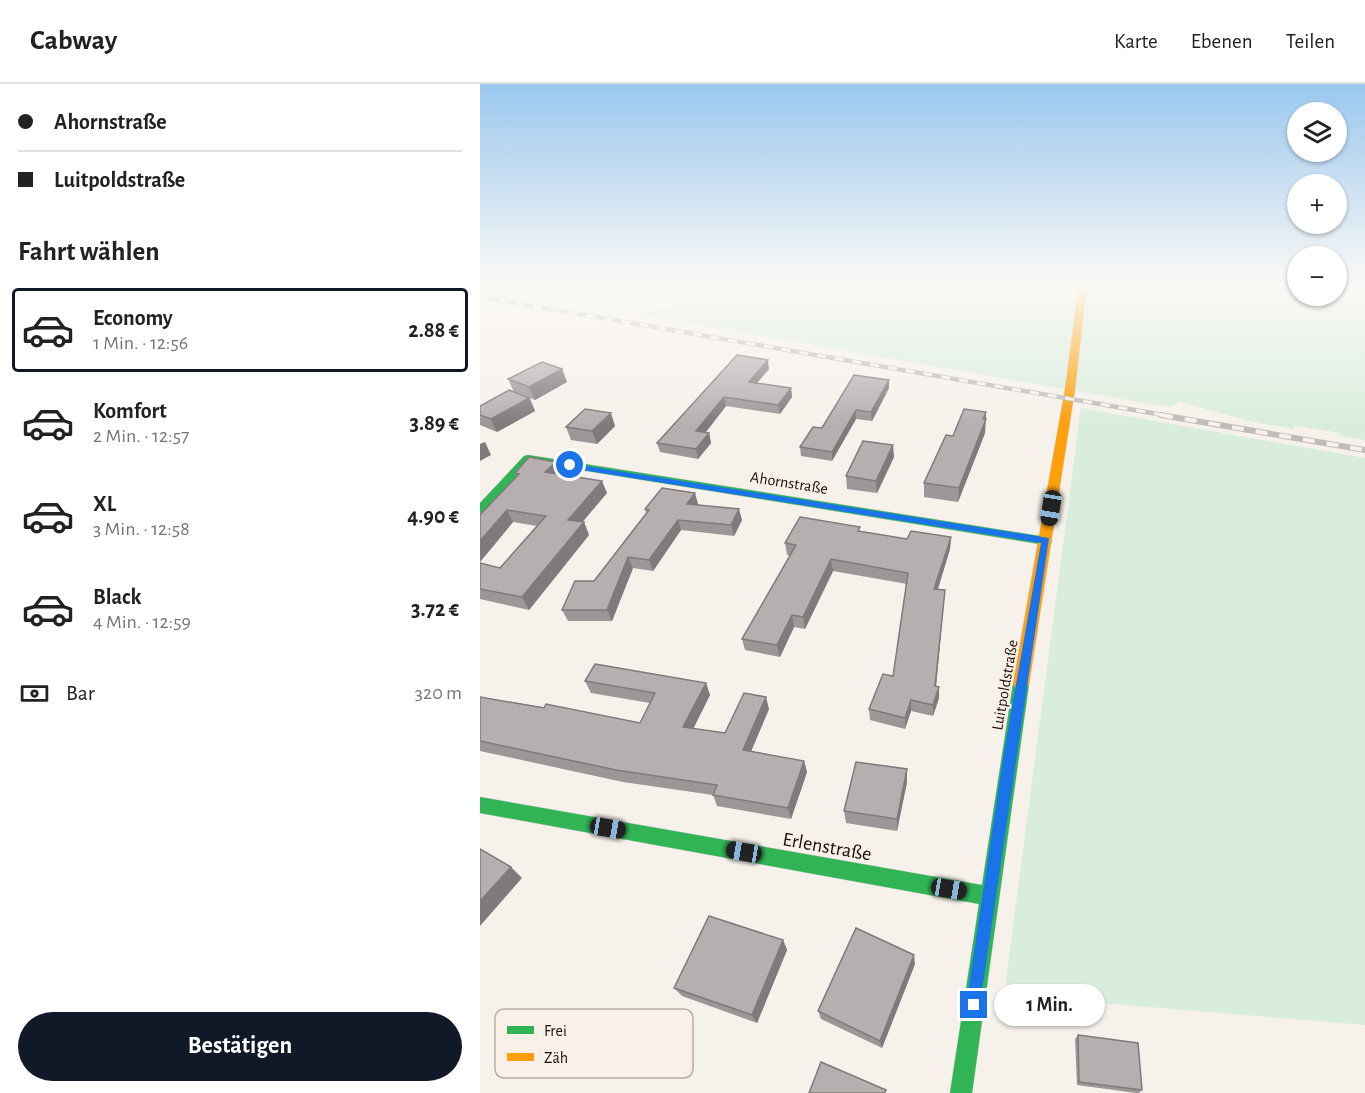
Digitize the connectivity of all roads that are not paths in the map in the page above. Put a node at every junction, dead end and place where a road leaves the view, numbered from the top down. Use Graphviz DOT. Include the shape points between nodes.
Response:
graph roads {
  1 [pos="1077,331"];
  2 [pos="480,510"];
  3 [pos="1046,541"];
  4 [pos="480,805"];
  5 [pos="990,896"];
  6 [pos="961,1093"];
  1 -- 3 [label="street, Luitpoldstraße"];
  2 -- 3 [label="street, Ahornstraße" via="528,458"];
  3 -- 5 [label="street, Luitpoldstraße"];
  4 -- 5 [label="street, Erlenstraße"];
  5 -- 6 [label="street, Luitpoldstraße"];
}
